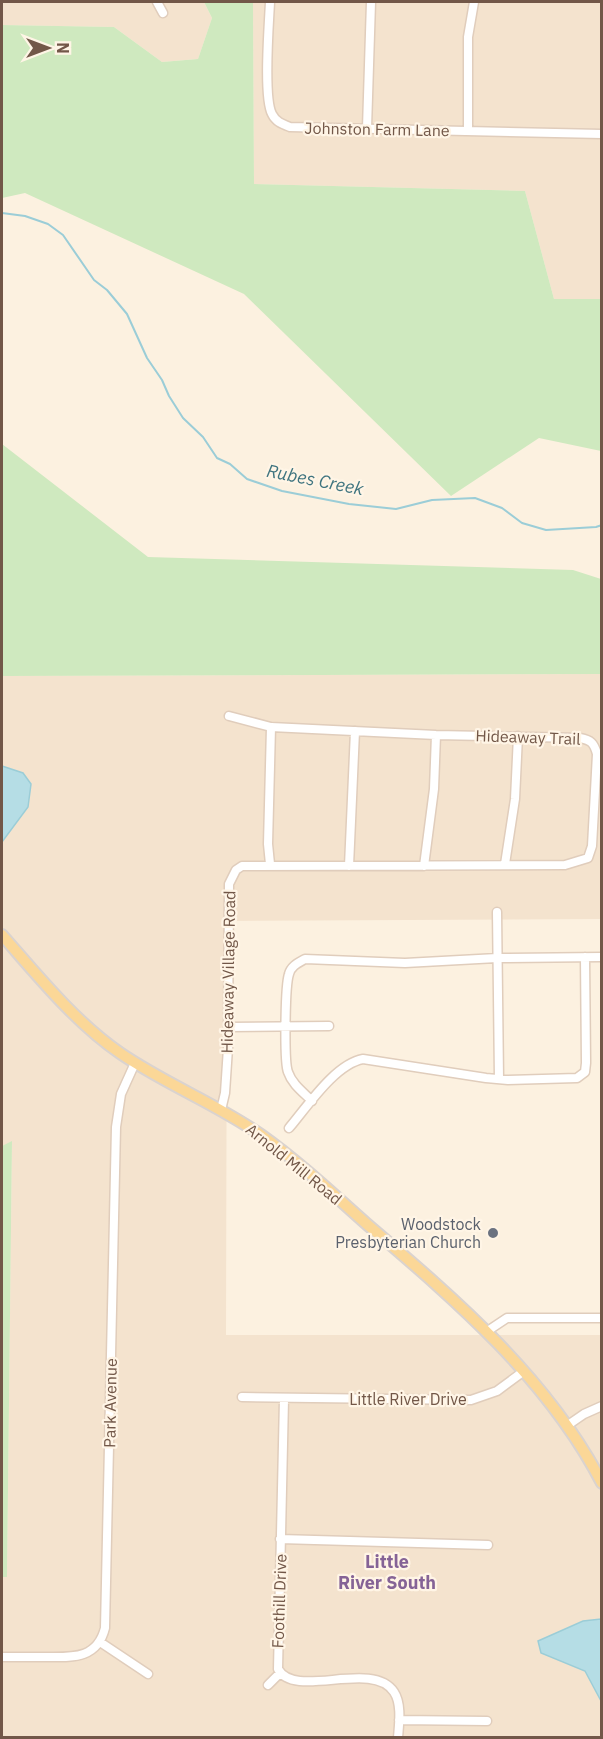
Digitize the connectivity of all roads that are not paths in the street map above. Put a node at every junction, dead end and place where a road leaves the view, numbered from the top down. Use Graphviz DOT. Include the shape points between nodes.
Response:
graph roads {
  1 [pos="158,2"];
  2 [pos="270,2"];
  3 [pos="371,2"];
  4 [pos="474,2"];
  5 [pos="163,14"];
  6 [pos="367,128"];
  7 [pos="468,131"];
  8 [pos="602,134"];
  9 [pos="229,716"];
  10 [pos="271,727"];
  11 [pos="355,731"];
  12 [pos="436,735"];
  13 [pos="518,736"];
  14 [pos="270,864"];
  15 [pos="505,864"];
  16 [pos="349,866"];
  17 [pos="424,866"];
  18 [pos="497,912"];
  19 [pos="2,935"];
  20 [pos="585,957"];
  21 [pos="602,957"];
  22 [pos="497,958"];
  23 [pos="329,1026"];
  24 [pos="228,1027"];
  25 [pos="286,1028"];
  26 [pos="135,1063"];
  27 [pos="499,1079"];
  28 [pos="312,1101"];
  29 [pos="221,1110"];
  30 [pos="289,1128"];
  31 [pos="602,1318"];
  32 [pos="486,1332"];
  33 [pos="524,1371"];
  34 [pos="242,1397"];
  35 [pos="284,1399"];
  36 [pos="602,1406"];
  37 [pos="568,1425"];
  38 [pos="602,1483"];
  39 [pos="280,1539"];
  40 [pos="488,1545"];
  41 [pos="100,1642"];
  42 [pos="2,1657"];
  43 [pos="280,1673"];
  44 [pos="148,1674"];
  45 [pos="268,1685"];
  46 [pos="399,1720"];
  47 [pos="487,1721"];
  48 [pos="398,1737"];
  1 -- 5 [label="street"];
  2 -- 6 [label="street, Johnston Farm Lane" via="268,99 277,122 290,128"];
  3 -- 6 [label="street"];
  4 -- 7 [label="street" via="468,38"];
  6 -- 7 [label="street, Johnston Farm Lane"];
  7 -- 8 [label="street, Johnston Farm Lane"];
  9 -- 10 [label="street, Hideaway Trail"];
  10 -- 11 [label="street, Hideaway Trail"];
  10 -- 14 [label="street"];
  11 -- 12 [label="street, Hideaway Trail"];
  11 -- 16 [label="street"];
  12 -- 13 [label="street, Hideaway Trail"];
  12 -- 17 [label="street"];
  13 -- 15 [label="street" via="515,799"];
  13 -- 15 [label="street, Hideaway Trail" via="580,738 595,746 592,846 588,858 565,865"];
  14 -- 16 [label="street, Hideaway Trail"];
  14 -- 24 [label="street, Hideaway Village Road" via="242,866 229,884"];
  15 -- 17 [label="street, Hideaway Trail"];
  16 -- 17 [label="street, Hideaway Trail"];
  18 -- 22 [label="street"];
  19 -- 26 [label="main road, Arnold Mill Road" via="81,1020"];
  20 -- 21 [label="street"];
  20 -- 22 [label="street"];
  20 -- 27 [label="street" via="585,1072 577,1078"];
  22 -- 25 [label="street" via="405,963 305,959 289,973"];
  22 -- 27 [label="street"];
  23 -- 25 [label="street"];
  24 -- 25 [label="street"];
  24 -- 29 [label="street, Hideaway Village Road"];
  25 -- 28 [label="street" via="287,1070"];
  26 -- 29 [label="main road, Arnold Mill Road"];
  26 -- 41 [label="street, Park Avenue" via="121,1094 116,1127 106,1622"];
  27 -- 28 [label="street" via="363,1059 344,1067"];
  28 -- 30 [label="street"];
  29 -- 32 [label="main road, Arnold Mill Road" via="295,1162 413,1263"];
  31 -- 32 [label="street" via="507,1318"];
  32 -- 33 [label="main road, Arnold Mill Road"];
  33 -- 35 [label="street, Little River Drive" via="497,1391 471,1400"];
  33 -- 37 [label="main road, Arnold Mill Road"];
  34 -- 35 [label="street, Little River Drive"];
  35 -- 39 [label="street, Foothill Drive"];
  36 -- 37 [label="street"];
  37 -- 38 [label="main road, Arnold Mill Road"];
  39 -- 40 [label="street"];
  39 -- 43 [label="street, Foothill Drive"];
  41 -- 42 [label="street" via="88,1652 71,1657"];
  41 -- 44 [label="street"];
  43 -- 45 [label="street"];
  43 -- 46 [label="street, Foothill Drive" via="299,1681 382,1682 394,1692"];
  46 -- 47 [label="street"];
  46 -- 48 [label="street, Foothill Drive"];
}
